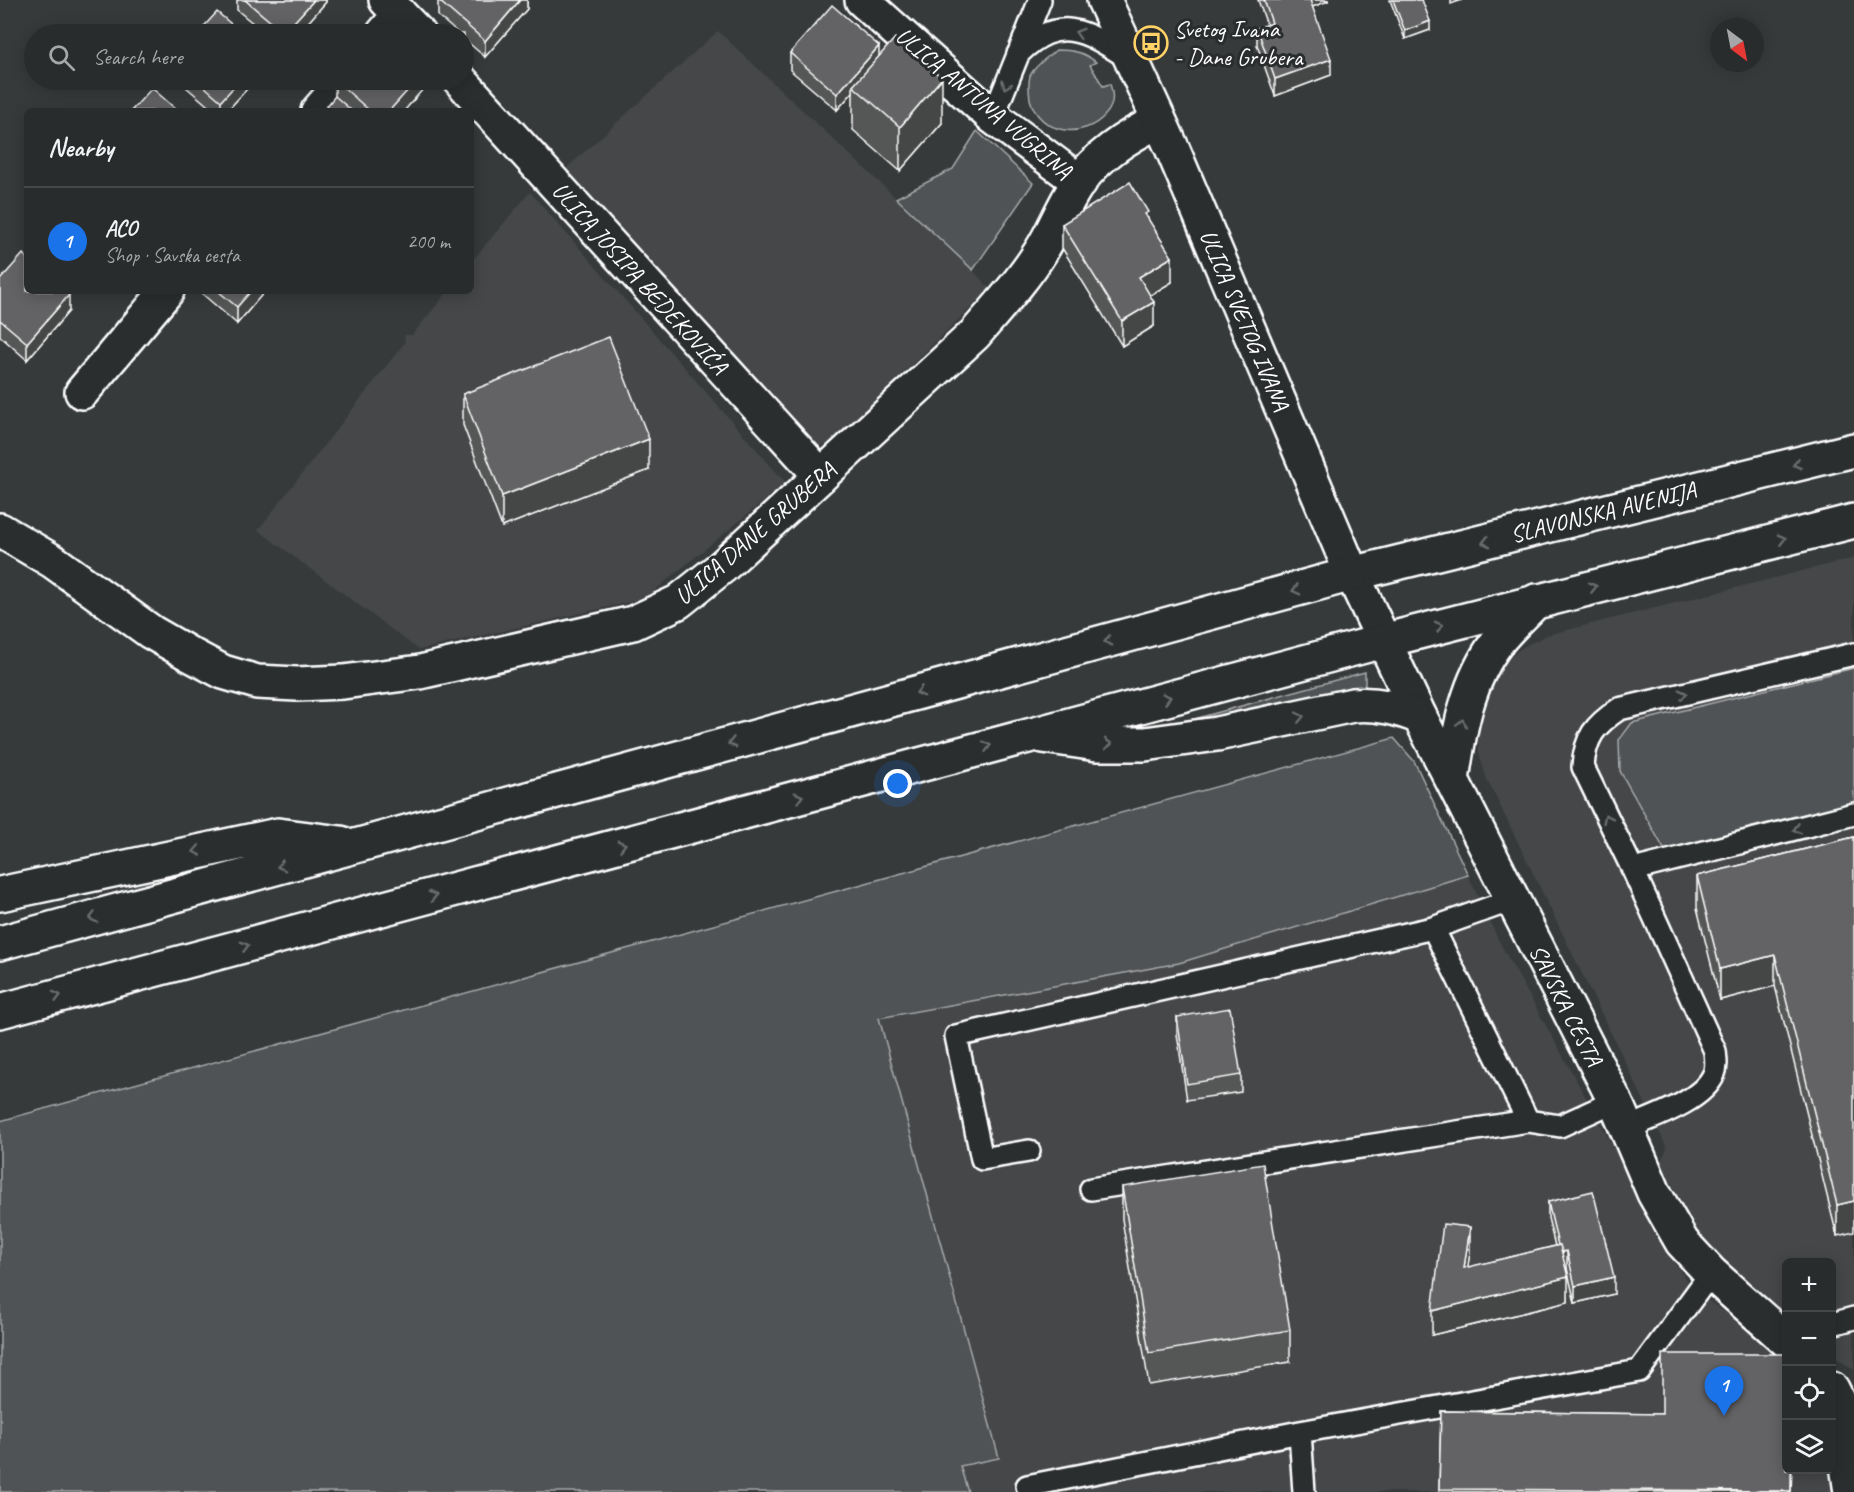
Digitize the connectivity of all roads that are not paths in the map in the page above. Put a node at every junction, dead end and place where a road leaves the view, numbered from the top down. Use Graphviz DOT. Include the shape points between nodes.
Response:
graph roads {
  1 [pos="862,0"];
  2 [pos="1040,0"];
  3 [pos="1104,0"];
  4 [pos="1018,54"];
  5 [pos="1131,60"];
  6 [pos="336,90"];
  7 [pos="469,90"];
  8 [pos="321,108"];
  9 [pos="993,117"];
  10 [pos="1159,121"];
  11 [pos="1080,182"];
  12 [pos="164,294"];
  13 [pos="82,392"];
  14 [pos="1854,450"];
  15 [pos="821,476"];
  16 [pos="1854,521"];
  17 [pos="0,530"];
  18 [pos="1352,574"];
  19 [pos="1536,601"];
  20 [pos="1383,640"];
  21 [pos="1854,654"];
  22 [pos="1420,717"];
  23 [pos="1029,734"];
  24 [pos="1452,780"];
  25 [pos="1854,814"];
  26 [pos="358,845"];
  27 [pos="1633,870"];
  28 [pos="0,894"];
  29 [pos="1512,900"];
  30 [pos="1434,928"];
  31 [pos="0,943"];
  32 [pos="0,1011"];
  33 [pos="1622,1114"];
  34 [pos="1528,1121"];
  35 [pos="1029,1151"];
  36 [pos="1091,1189"];
  37 [pos="1711,1273"];
  38 [pos="1854,1318"];
  39 [pos="1836,1323"];
  40 [pos="1782,1335"];
  41 [pos="1841,1394"];
  42 [pos="1300,1432"];
  43 [pos="1027,1486"];
  44 [pos="1304,1492"];
  45 [pos="1851,1492"];
  1 -- 9 [label="main road, ULICA ANTUNA VUGRINA"];
  2 -- 4 [label="lane"];
  3 -- 5 [label="main road, ULICA SVETOG IVANA"];
  5 -- 4 [label="lane, one-way" via="1098,40 1064,28 1046,32"];
  4 -- 9 [label="lane, one-way"];
  5 -- 10 [label="main road, ULICA SVETOG IVANA"];
  6 -- 8 [label="main road"];
  7 -- 15 [label="main road, ULICA JOSIPA BEDEKOVIĆA"];
  9 -- 11 [label="main road, ULICA ANTUNA VUGRINA"];
  10 -- 11 [label="main road, ULICA DANE GRUBERA" via="1121,142"];
  10 -- 18 [label="main road, ULICA SVETOG IVANA"];
  11 -- 15 [label="main road, ULICA DANE GRUBERA" via="1041,251 975,334"];
  12 -- 13 [label="main road"];
  14 -- 18 [label="main road, SLAVONSKA AVENIJA, one-way"];
  15 -- 17 [label="main road, ULICA DANE GRUBERA" via="678,602 633,623 420,672 343,682 257,681 223,672 151,632 54,562"];
  19 -- 16 [label="main road, one-way"];
  18 -- 20 [label="main road, ULICA SVETOG IVANA"];
  18 -- 26 [label="main road, SLAVONSKA AVENIJA, one-way"];
  20 -- 19 [label="main road, one-way"];
  24 -- 19 [label="main road, one-way" via="1469,696 1482,666 1498,641"];
  20 -- 22 [label="main road, SAVSKA CESTA"];
  23 -- 20 [label="main road, one-way"];
  27 -- 21 [label="lane, one-way" via="1582,767 1584,751 1601,721 1619,709"];
  23 -- 22 [label="main road, one-way" via="1097,744 1145,744 1217,734 1353,705 1395,707"];
  22 -- 24 [label="main road, SAVSKA CESTA"];
  32 -- 23 [label="main road, one-way"];
  24 -- 29 [label="main road, SAVSKA CESTA"];
  25 -- 27 [label="lane, one-way"];
  26 -- 28 [label="main road, one-way" via="278,835"];
  26 -- 31 [label="main road, SLAVONSKA AVENIJA, one-way"];
  27 -- 33 [label="lane" via="1717,1064 1706,1087 1684,1103"];
  29 -- 30 [label="lane"];
  29 -- 33 [label="main road, SAVSKA CESTA"];
  30 -- 34 [label="lane"];
  30 -- 35 [label="lane" via="956,1036 982,1159"];
  33 -- 34 [label="lane" via="1560,1126"];
  33 -- 37 [label="main road, SAVSKA CESTA" via="1654,1193 1682,1242"];
  34 -- 36 [label="lane"];
  37 -- 40 [label="main road, SAVSKA CESTA"];
  37 -- 42 [label="lane" via="1639,1371"];
  38 -- 39 [label="lane"];
  41 -- 45 [label="main road"];
  42 -- 43 [label="lane"];
  42 -- 44 [label="lane"];
}
